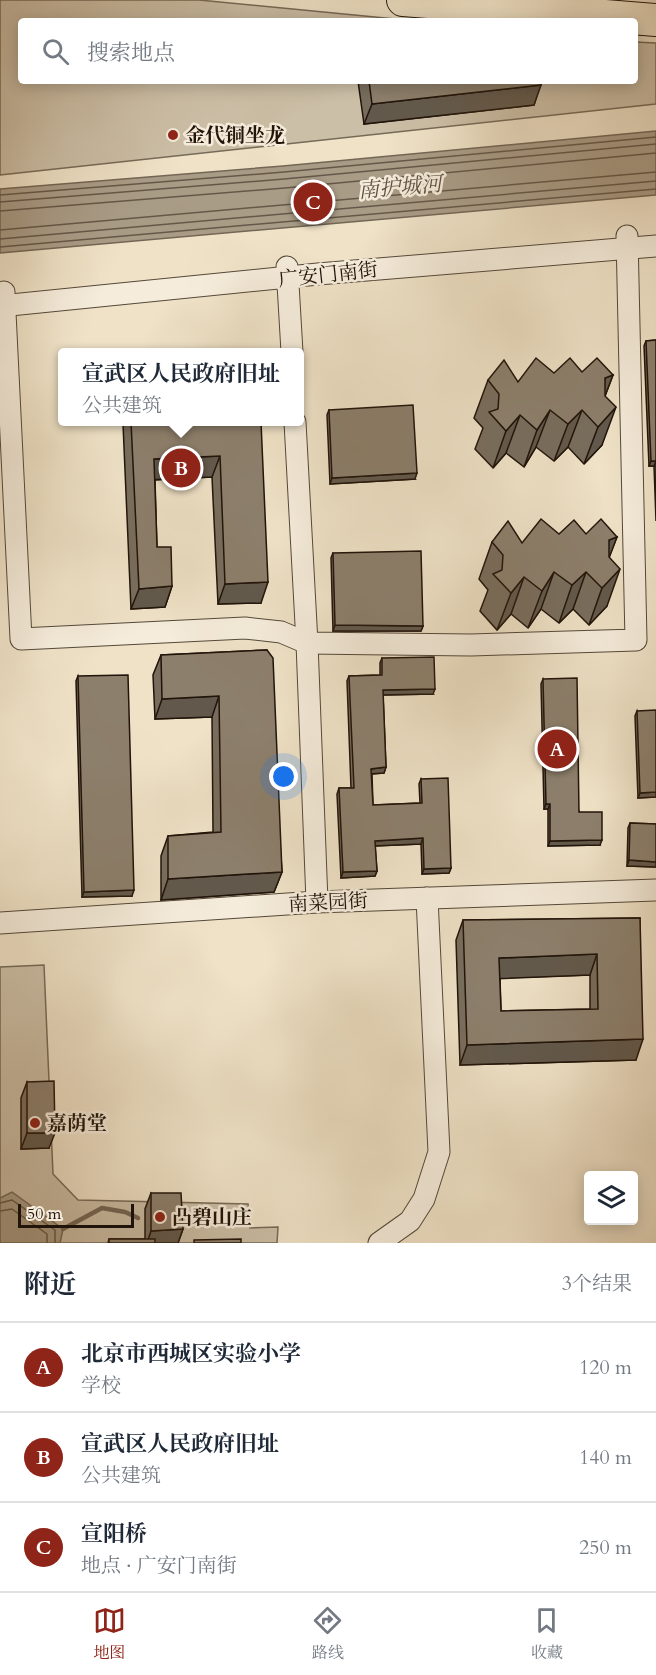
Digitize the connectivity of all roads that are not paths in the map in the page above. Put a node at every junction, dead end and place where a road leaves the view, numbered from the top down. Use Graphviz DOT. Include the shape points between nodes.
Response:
graph roads {
  1 [pos="403,0"];
  2 [pos="615,18"];
  3 [pos="656,235"];
  4 [pos="628,242"];
  5 [pos="656,246"];
  6 [pos="287,273"];
  7 [pos="2,299"];
  8 [pos="292,348"];
  9 [pos="295,426"];
  10 [pos="307,643"];
  11 [pos="656,890"];
  12 [pos="427,898"];
  13 [pos="316,902"];
  14 [pos="0,923"];
  15 [pos="379,1243"];
  1 -- 2 [label="highway"];
  3 -- 4 [label="street, 广安门南街"];
  4 -- 5 [label="street, 广安门南街"];
  4 -- 6 [label="street, 广安门南街"];
  4 -- 10 [label="street" via="636,640 471,645"];
  6 -- 7 [label="street, 广安门南街"];
  6 -- 8 [label="street"];
  7 -- 10 [label="street" via="21,639 245,628 281,632"];
  9 -- 10 [label="street"];
  10 -- 13 [label="street"];
  11 -- 12 [label="street, 南菜园街"];
  12 -- 13 [label="street, 南菜园街"];
  12 -- 15 [label="street" via="439,1152 424,1199 410,1221"];
  13 -- 14 [label="street, 南菜园街"];
}
